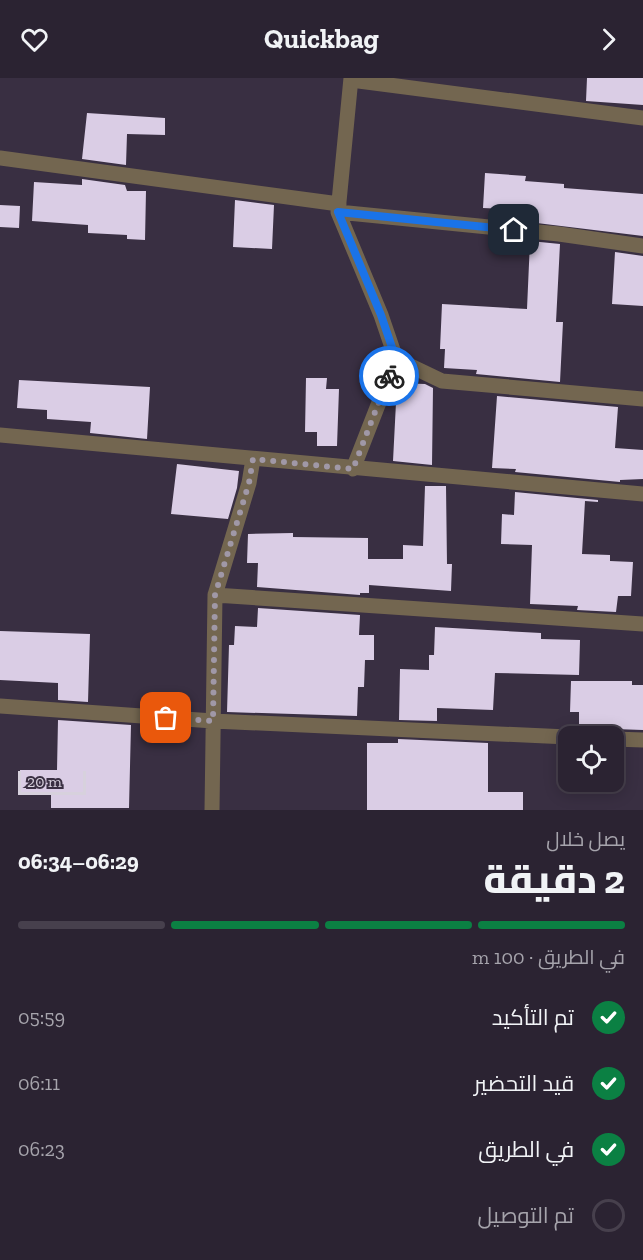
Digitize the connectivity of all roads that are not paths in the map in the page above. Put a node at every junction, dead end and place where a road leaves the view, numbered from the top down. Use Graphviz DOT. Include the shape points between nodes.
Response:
graph roads {
  1 [pos="351,79"];
  2 [pos="643,118"];
  3 [pos="0,158"];
  4 [pos="338,208"];
  5 [pos="643,246"];
  6 [pos="396,359"];
  7 [pos="643,399"];
  8 [pos="0,435"];
  9 [pos="253,459"];
  10 [pos="353,469"];
  11 [pos="643,494"];
  12 [pos="215,595"];
  13 [pos="643,624"];
  14 [pos="0,706"];
  15 [pos="213,721"];
  16 [pos="558,737"];
  17 [pos="624,739"];
  18 [pos="643,740"];
  19 [pos="212,810"];
  1 -- 2 [label="street"];
  1 -- 4 [label="street"];
  3 -- 4 [label="street"];
  4 -- 5 [label="street"];
  4 -- 6 [label="street"];
  6 -- 7 [label="street" via="442,381"];
  6 -- 10 [label="street"];
  8 -- 9 [label="street"];
  9 -- 10 [label="street"];
  9 -- 12 [label="street"];
  10 -- 11 [label="street"];
  12 -- 13 [label="street"];
  12 -- 15 [label="street"];
  14 -- 15 [label="street"];
  15 -- 16 [label="street"];
  15 -- 19 [label="street"];
  17 -- 18 [label="street"];
}
